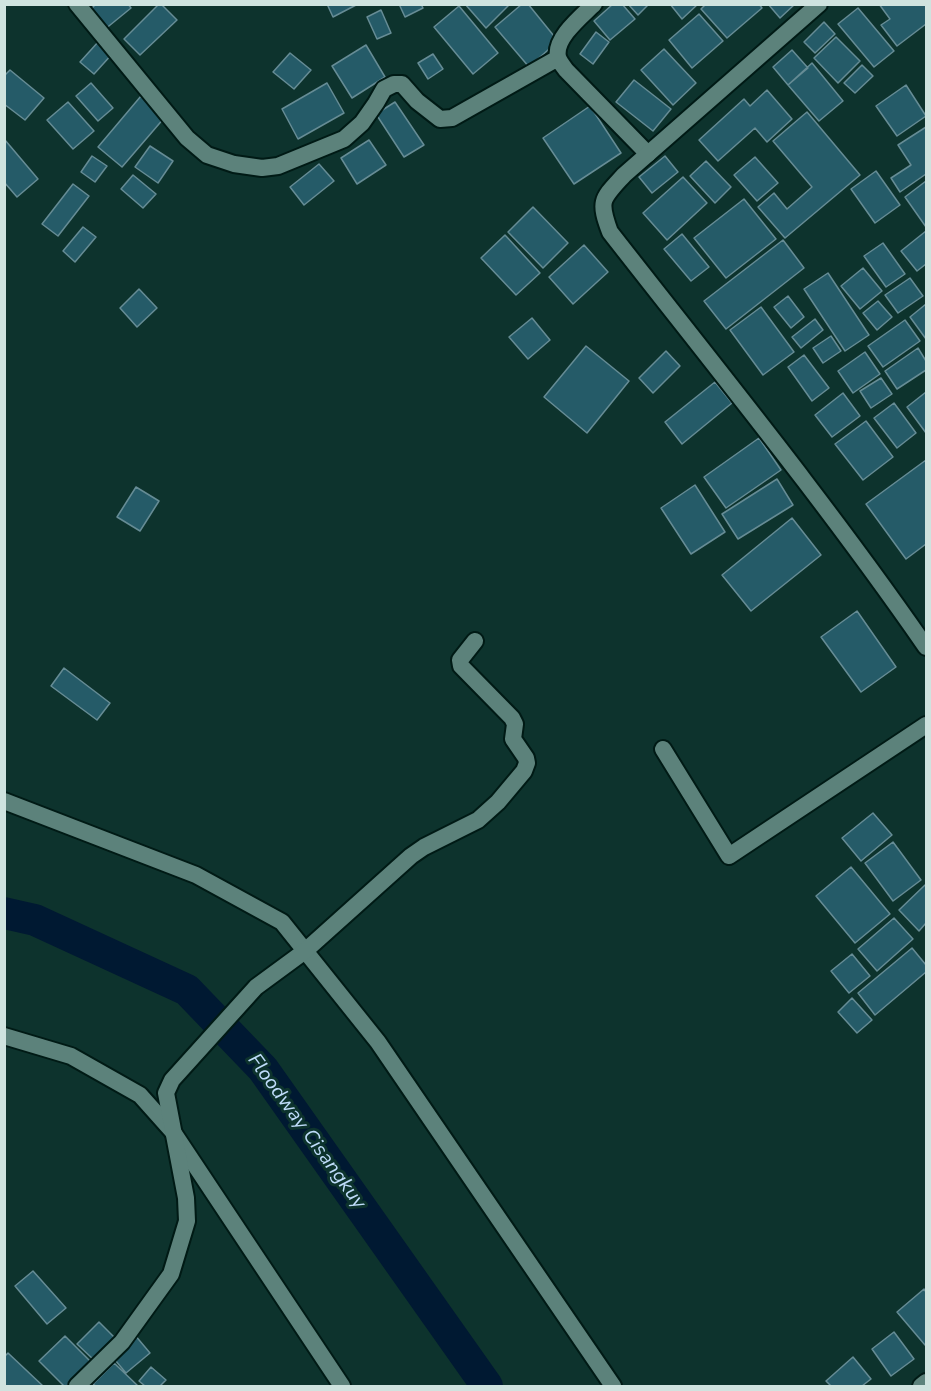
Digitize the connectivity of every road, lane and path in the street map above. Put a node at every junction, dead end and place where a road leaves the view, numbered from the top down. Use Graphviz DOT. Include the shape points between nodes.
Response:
graph roads {
  1 [pos="77,4"];
  2 [pos="594,4"];
  3 [pos="819,4"];
  4 [pos="558,58"];
  5 [pos="648,154"];
  6 [pos="476,641"];
  7 [pos="927,647"];
  8 [pos="927,725"];
  9 [pos="663,749"];
  10 [pos="4,801"];
  11 [pos="305,951"];
  12 [pos="4,1036"];
  13 [pos="173,1132"];
  14 [pos="927,1382"];
  15 [pos="77,1386"];
  16 [pos="342,1386"];
  17 [pos="613,1386"];
  18 [pos="921,1386"];
  1 -- 4 [label="street" via="187,138 207,155 262,168 278,166 344,139 362,123 384,89 394,84 402,84 440,118 452,118"];
  2 -- 4 [label="street" via="564,36"];
  3 -- 5 [label="street"];
  4 -- 5 [label="street"];
  5 -- 7 [label="street" via="624,175 603,202 610,232 803,478"];
  6 -- 11 [label="street" via="460,660 460,666 512,718 513,739 526,758 524,771 478,820 411,856"];
  8 -- 9 [label="street" via="729,856"];
  10 -- 11 [label="street" via="196,875 282,922"];
  11 -- 13 [label="street" via="256,987 172,1080 166,1093"];
  11 -- 17 [label="street" via="378,1042"];
  12 -- 13 [label="street" via="71,1056 140,1095"];
  13 -- 15 [label="street" via="187,1221 171,1274 122,1342"];
  13 -- 16 [label="street"];
  14 -- 18 [label="street"];
}
